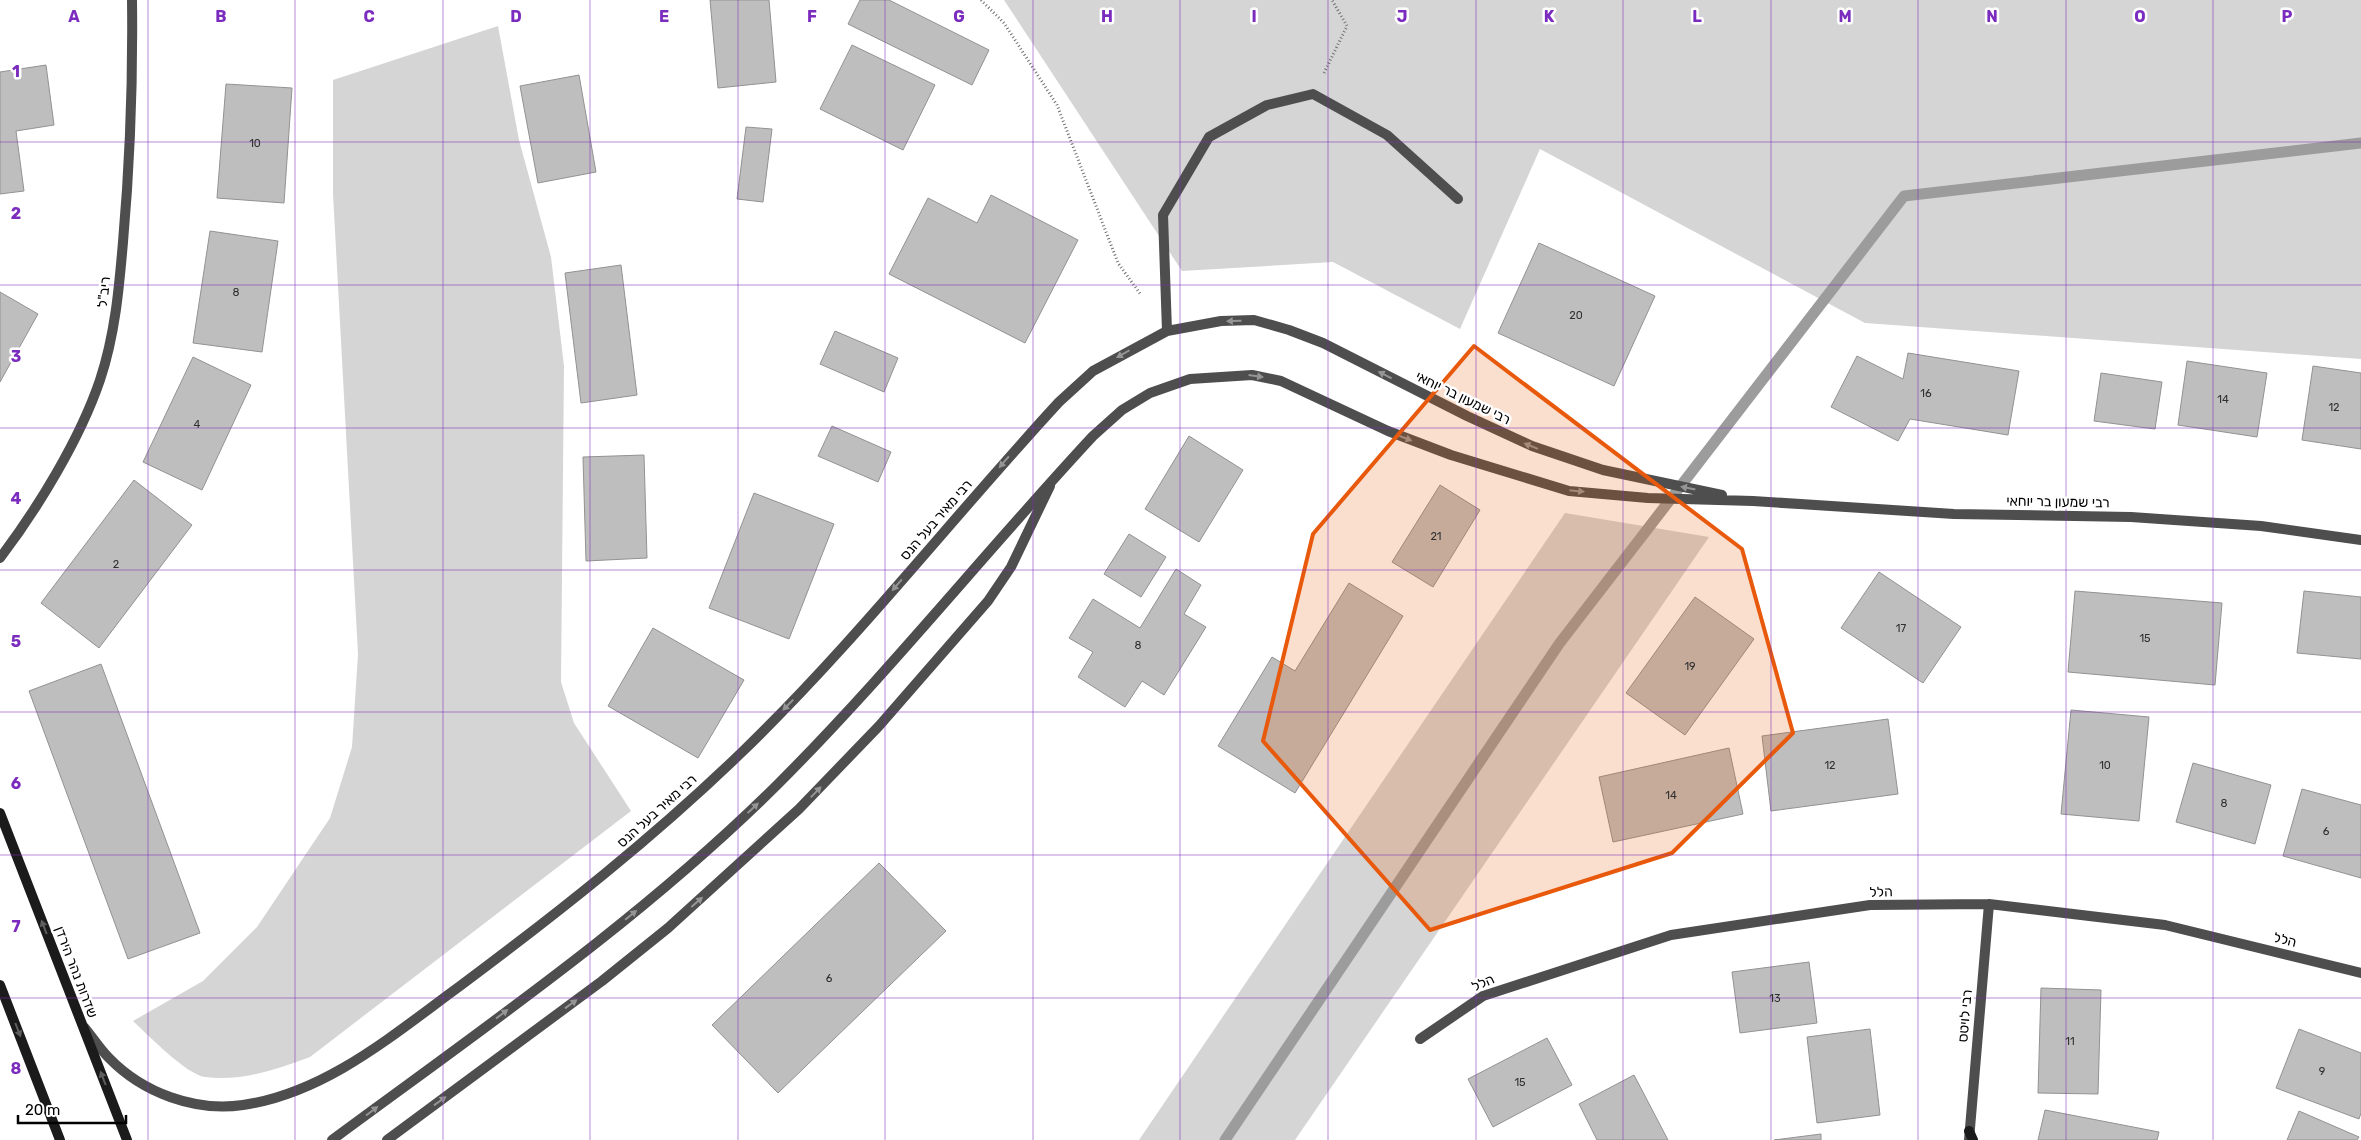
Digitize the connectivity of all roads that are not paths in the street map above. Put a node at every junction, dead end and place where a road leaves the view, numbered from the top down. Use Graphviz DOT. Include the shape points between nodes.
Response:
graph roads {
  1 [pos="128,0"];
  2 [pos="132,0"];
  3 [pos="1458,199"];
  4 [pos="1167,332"];
  5 [pos="1052,480"];
  6 [pos="1753,501"];
  7 [pos="2361,540"];
  8 [pos="0,558"];
  9 [pos="0,813"];
  10 [pos="1989,904"];
  11 [pos="2361,973"];
  12 [pos="0,985"];
  13 [pos="81,1024"];
  14 [pos="1420,1039"];
  15 [pos="1969,1138"];
  16 [pos="60,1140"];
  17 [pos="127,1140"];
  18 [pos="332,1140"];
  19 [pos="387,1140"];
  1 -- 2 [label="street"];
  2 -- 8 [label="street, ריב\"ל" via="127,196 117,310 100,380 76,436"];
  3 -- 4 [label="street" via="1387,135 1313,94 1267,105 1209,137 1163,215"];
  6 -- 4 [label="street, רבי שמעון בר יוחאי, one-way" via="1603,470 1532,446 1323,343 1289,330 1254,320 1221,321"];
  4 -- 13 [label="street, רבי מאיר בעל הנס, one-way" via="1094,371 1059,402 820,671 743,752 682,808 553,917 351,1063 316,1083 276,1098 242,1105 210,1105 175,1099 152,1090 109,1058"];
  5 -- 6 [label="street, רבי שמעון בר יוחאי, one-way" via="1092,436 1122,410 1150,393 1190,379 1252,374 1281,381 1388,431 1442,452 1569,491 1648,498"];
  18 -- 5 [label="street, one-way" via="582,955 714,844 776,786 855,704"];
  19 -- 5 [label="street, one-way" via="602,981 668,928 799,809 879,726 988,601 1011,567"];
  6 -- 7 [label="street, רבי שמעון בר יוחאי" via="1954,514 2131,517 2261,526"];
  13 -- 9 [label="main road, שדרות נהר הירדן, one-way"];
  10 -- 11 [label="street, הלל" via="2165,924"];
  10 -- 14 [label="street, הלל" via="1870,905 1671,935 1483,996"];
  10 -- 15 [label="street, רבי לויטס"];
  12 -- 16 [label="main road, one-way"];
  17 -- 13 [label="main road, שדרות נהר הירדן, one-way"];
}
